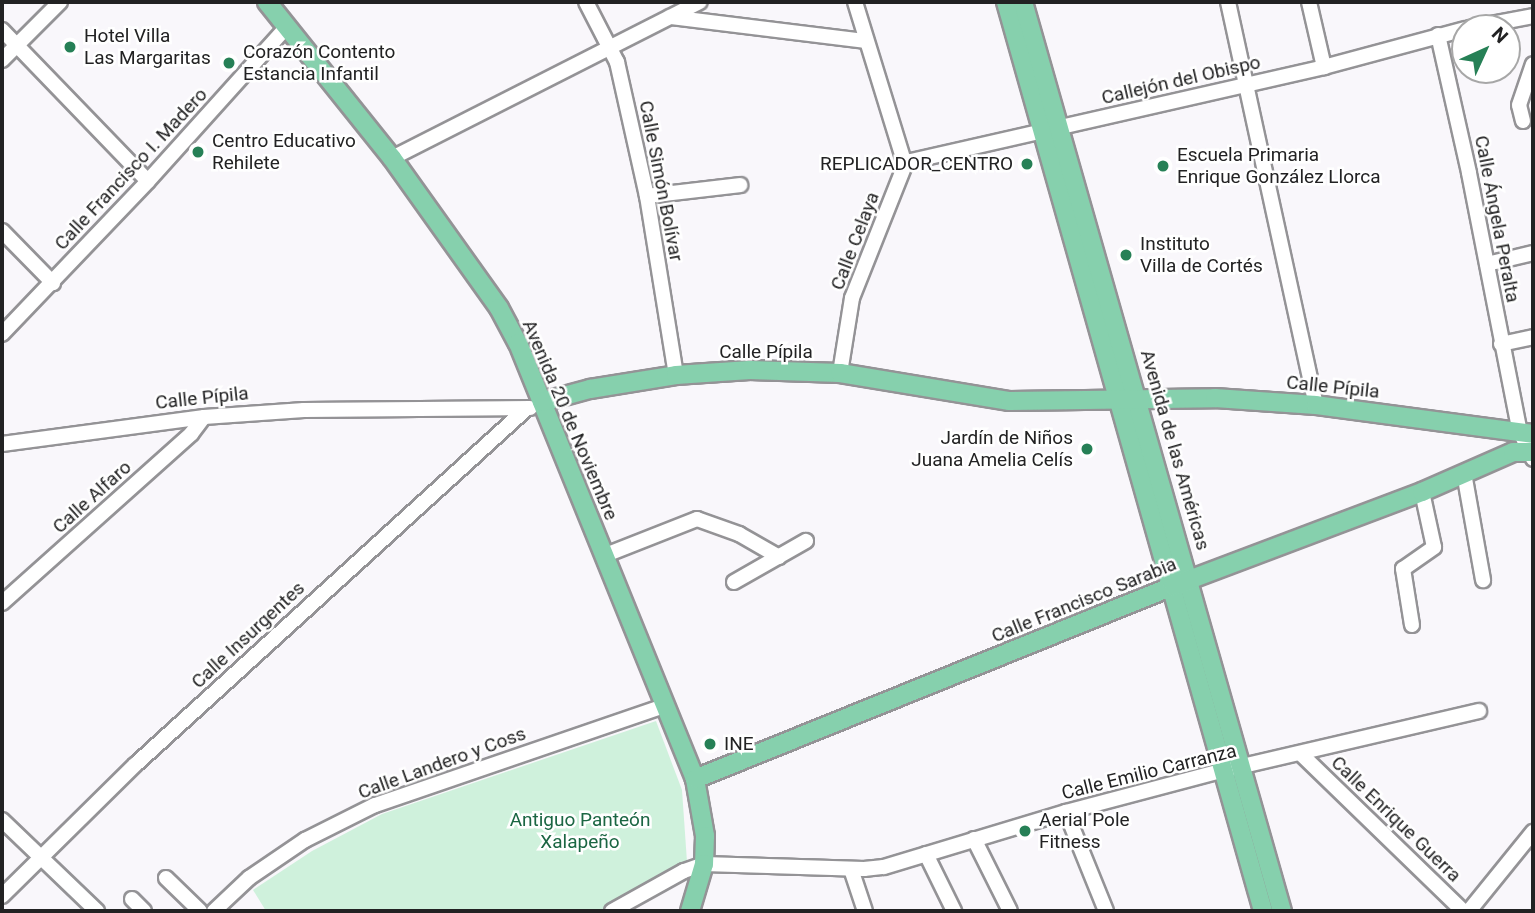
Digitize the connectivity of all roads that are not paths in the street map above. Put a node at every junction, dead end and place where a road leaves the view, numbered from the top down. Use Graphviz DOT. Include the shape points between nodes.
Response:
graph roads {
  1 [pos="61,2"];
  2 [pos="267,2"];
  3 [pos="586,2"];
  4 [pos="700,2"];
  5 [pos="855,2"];
  6 [pos="1006,2"];
  7 [pos="1023,2"];
  8 [pos="1228,2"];
  9 [pos="1309,2"];
  10 [pos="669,17"];
  11 [pos="286,28"];
  12 [pos="2,30"];
  13 [pos="1451,32"];
  14 [pos="1438,35"];
  15 [pos="866,41"];
  16 [pos="17,45"];
  17 [pos="611,46"];
  18 [pos="2,60"];
  19 [pos="1533,64"];
  20 [pos="1324,67"];
  21 [pos="1245,84"];
  22 [pos="1523,121"];
  23 [pos="1051,130"];
  24 [pos="392,158"];
  25 [pos="908,163"];
  26 [pos="148,181"];
  27 [pos="740,185"];
  28 [pos="647,196"];
  29 [pos="2,231"];
  30 [pos="1533,253"];
  31 [pos="1487,264"];
  32 [pos="53,283"];
  33 [pos="2,334"];
  34 [pos="1533,337"];
  35 [pos="1502,344"];
  36 [pos="840,373"];
  37 [pos="676,375"];
  38 [pos="1119,398"];
  39 [pos="1139,399"];
  40 [pos="1316,405"];
  41 [pos="534,406"];
  42 [pos="204,417"];
  43 [pos="2,444"];
  44 [pos="1530,445"];
  45 [pos="1464,473"];
  46 [pos="1422,492"];
  47 [pos="806,541"];
  48 [pos="603,556"];
  49 [pos="779,557"];
  50 [pos="1483,580"];
  51 [pos="734,582"];
  52 [pos="1182,583"];
  53 [pos="2,603"];
  54 [pos="1412,625"];
  55 [pos="664,706"];
  56 [pos="1479,711"];
  57 [pos="1302,755"];
  58 [pos="1241,769"];
  59 [pos="1221,771"];
  60 [pos="695,779"];
  61 [pos="1066,812"];
  62 [pos="2,820"];
  63 [pos="1533,832"];
  64 [pos="974,839"];
  65 [pos="926,854"];
  66 [pos="41,856"];
  67 [pos="704,864"];
  68 [pos="851,869"];
  69 [pos="166,878"];
  70 [pos="2,896"];
  71 [pos="132,899"];
  72 [pos="97,911"];
  73 [pos="144,911"];
  74 [pos="200,911"];
  75 [pos="214,911"];
  76 [pos="612,911"];
  77 [pos="690,911"];
  78 [pos="865,911"];
  79 [pos="954,911"];
  80 [pos="1010,911"];
  81 [pos="1106,911"];
  82 [pos="1263,911"];
  83 [pos="1282,911"];
  84 [pos="1463,911"];
  85 [pos="1469,911"];
  1 -- 16 [label="street"];
  2 -- 11 [label="main road, Avenida 20 de Noviembre"];
  3 -- 17 [label="street, Calle Simón Bolívar"];
  4 -- 10 [label="street"];
  5 -- 15 [label="street"];
  6 -- 23 [label="main road, Avenida de las Américas"];
  7 -- 23 [label="main road, Avenida de las Américas"];
  8 -- 21 [label="street"];
  9 -- 20 [label="street"];
  10 -- 15 [label="street"];
  10 -- 17 [label="street"];
  11 -- 24 [label="main road, Avenida 20 de Noviembre"];
  11 -- 26 [label="street, Calle Francisco I. Madero"];
  12 -- 16 [label="street"];
  13 -- 14 [label="street, Callejón del Obispo"];
  14 -- 20 [label="street, Callejón del Obispo"];
  14 -- 31 [label="street, Calle Ángela Peralta"];
  15 -- 25 [label="street"];
  16 -- 18 [label="street"];
  16 -- 26 [label="street"];
  17 -- 24 [label="street"];
  17 -- 28 [label="street, Calle Simón Bolívar"];
  19 -- 22 [label="street" via="1519,106"];
  20 -- 21 [label="street, Callejón del Obispo"];
  21 -- 23 [label="street, Callejón del Obispo"];
  21 -- 40 [label="street"];
  23 -- 25 [label="street, Callejón del Obispo"];
  23 -- 38 [label="main road, Avenida de las Américas"];
  23 -- 39 [label="main road, Avenida de las Américas"];
  24 -- 41 [label="main road, Avenida 20 de Noviembre" via="499,308 519,343"];
  25 -- 36 [label="street, Calle Celaya" via="852,298"];
  26 -- 32 [label="street, Calle Francisco I. Madero"];
  27 -- 28 [label="street"];
  28 -- 37 [label="street, Calle Simón Bolívar"];
  29 -- 32 [label="street"];
  30 -- 31 [label="street"];
  31 -- 35 [label="street, Calle Ángela Peralta"];
  32 -- 33 [label="street, Calle Francisco I. Madero"];
  34 -- 35 [label="street"];
  35 -- 44 [label="street, Calle Ángela Peralta"];
  36 -- 37 [label="main road, Calle Pípila" via="750,370"];
  36 -- 38 [label="main road, Calle Pípila" via="1010,401"];
  37 -- 41 [label="main road, Calle Pípila" via="590,389"];
  38 -- 39 [label="main road, Calle Pípila"];
  38 -- 52 [label="main road, Avenida de las Américas"];
  39 -- 40 [label="main road, Calle Pípila" via="1215,398"];
  39 -- 52 [label="main road, Avenida de las Américas"];
  40 -- 44 [label="main road, Calle Pípila"];
  41 -- 42 [label="street, Calle Pípila" via="304,410"];
  41 -- 48 [label="main road, Avenida 20 de Noviembre"];
  41 -- 66 [label="street, Calle Insurgentes" via="156,746"];
  42 -- 43 [label="street, Calle Pípila"];
  42 -- 53 [label="street, Calle Alfaro" via="191,434"];
  44 -- 45 [label="main road, Calle Francisco Sarabia"];
  45 -- 46 [label="main road, Calle Francisco Sarabia"];
  45 -- 50 [label="street"];
  46 -- 52 [label="main road, Calle Francisco Sarabia"];
  46 -- 54 [label="street" via="1434,547 1403,569"];
  47 -- 49 [label="street"];
  48 -- 49 [label="street" via="697,519 739,534"];
  48 -- 55 [label="main road, Avenida 20 de Noviembre"];
  49 -- 51 [label="street"];
  52 -- 58 [label="main road, Avenida de las Américas"];
  52 -- 59 [label="main road, Avenida de las Américas"];
  52 -- 60 [label="main road, Calle Francisco Sarabia"];
  55 -- 60 [label="main road, Avenida 20 de Noviembre"];
  55 -- 75 [label="street, Calle Landero y Coss" via="375,805 305,840 249,878"];
  56 -- 57 [label="street, Calle Emilio Carranza"];
  57 -- 58 [label="street, Calle Emilio Carranza"];
  57 -- 84 [label="street, Calle Enrique Guerra"];
  58 -- 59 [label="street, Calle Emilio Carranza"];
  58 -- 83 [label="main road, Avenida de las Américas"];
  59 -- 61 [label="street, Calle Emilio Carranza"];
  59 -- 82 [label="main road, Avenida de las Américas"];
  60 -- 67 [label="main road, Avenida 20 de Noviembre" via="705,836"];
  61 -- 64 [label="street, Calle Emilio Carranza"];
  61 -- 81 [label="street"];
  62 -- 66 [label="street"];
  63 -- 85 [label="street"];
  64 -- 65 [label="street, Calle Emilio Carranza"];
  64 -- 80 [label="street"];
  65 -- 68 [label="street, Calle Emilio Carranza" via="884,867"];
  65 -- 79 [label="street"];
  66 -- 70 [label="street, Calle Insurgentes"];
  66 -- 72 [label="street"];
  67 -- 68 [label="street, Calle Emilio Carranza"];
  67 -- 76 [label="street"];
  67 -- 77 [label="main road, Avenida 20 de Noviembre"];
  68 -- 78 [label="street"];
  69 -- 74 [label="street"];
  71 -- 73 [label="street"];
}
